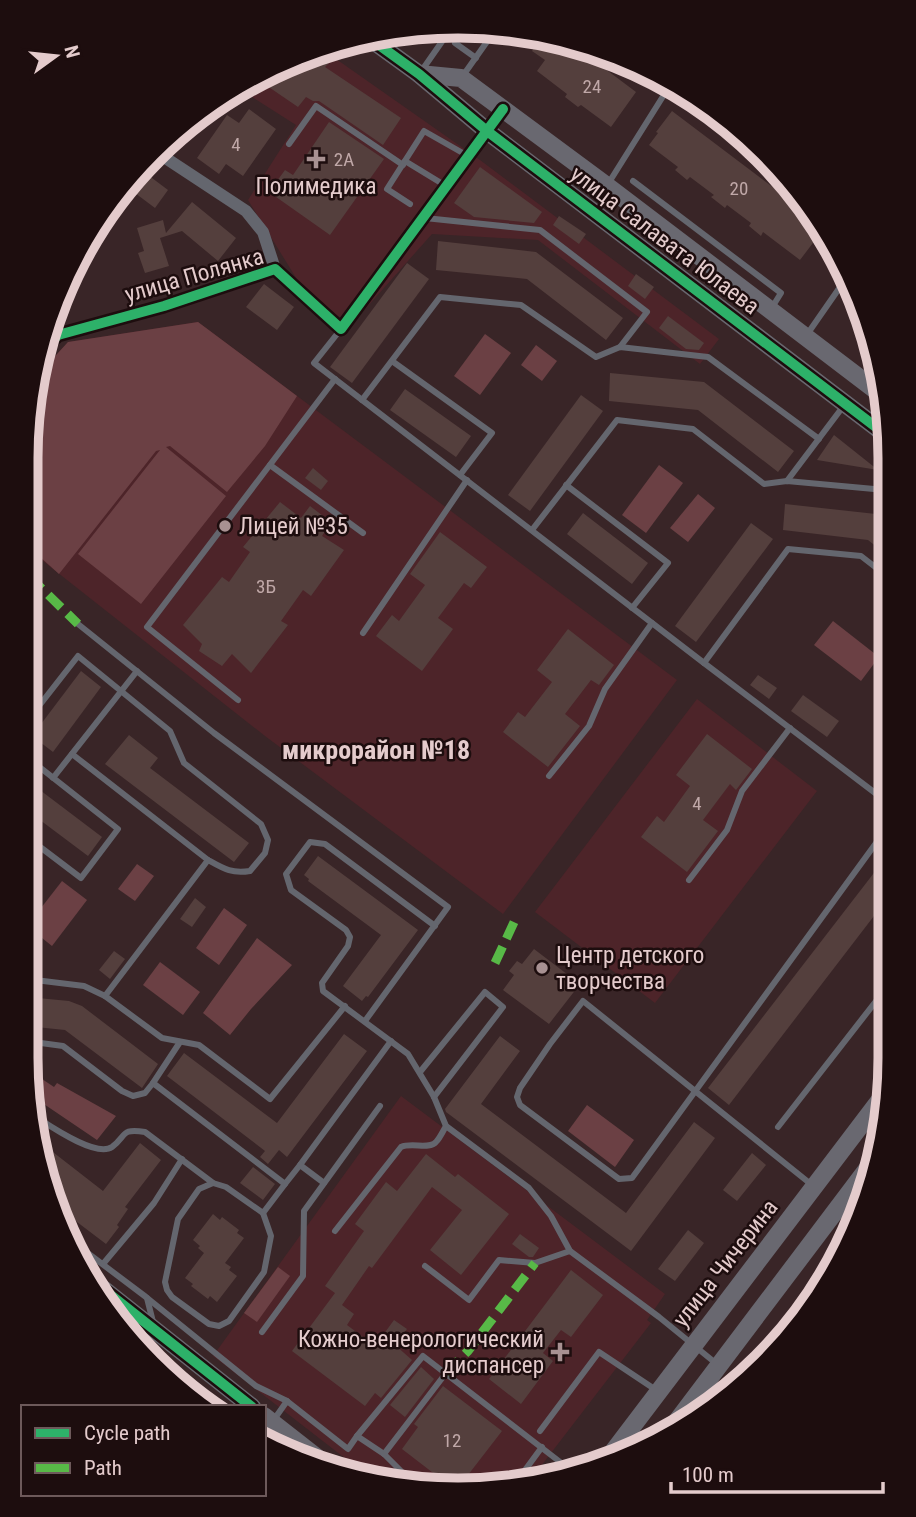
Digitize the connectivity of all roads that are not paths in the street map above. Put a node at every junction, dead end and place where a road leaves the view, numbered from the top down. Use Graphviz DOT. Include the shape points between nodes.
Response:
graph roads {
  1 [pos="458,38"];
  2 [pos="444,39"];
  3 [pos="489,39"];
  4 [pos="381,46"];
  5 [pos="475,58"];
  6 [pos="419,74"];
  7 [pos="461,78"];
  8 [pos="664,93"];
  9 [pos="503,109"];
  10 [pos="487,131"];
  11 [pos="289,144"];
  12 [pos="468,156"];
  13 [pos="165,158"];
  14 [pos="404,163"];
  15 [pos="633,181"];
  16 [pos="446,186"];
  17 [pos="607,186"];
  18 [pos="410,204"];
  19 [pos="590,209"];
  20 [pos="423,218"];
  21 [pos="275,269"];
  22 [pos="841,286"];
  23 [pos="770,311"];
  24 [pos="341,328"];
  25 [pos="58,335"];
  26 [pos="805,337"];
  27 [pos="620,347"];
  28 [pos="392,361"];
  29 [pos="789,361"];
  30 [pos="335,379"];
  31 [pos="871,387"];
  32 [pos="362,400"];
  33 [pos="845,404"];
  34 [pos="877,427"];
  35 [pos="819,439"];
  36 [pos="270,465"];
  37 [pos="464,478"];
  38 [pos="787,481"];
  39 [pos="566,485"];
  40 [pos="878,489"];
  41 [pos="532,530"];
  42 [pos="363,533"];
  43 [pos="878,569"];
  44 [pos="632,608"];
  45 [pos="652,623"];
  46 [pos="78,624"];
  47 [pos="363,633"];
  48 [pos="704,663"];
  49 [pos="137,671"];
  50 [pos="122,690"];
  51 [pos="238,700"];
  52 [pos="38,707"];
  53 [pos="790,728"];
  54 [pos="72,754"];
  55 [pos="38,766"];
  56 [pos="549,776"];
  57 [pos="53,778"];
  58 [pos="878,795"];
  59 [pos="878,840"];
  60 [pos="38,845"];
  61 [pos="208,860"];
  62 [pos="690,880"];
  63 [pos="435,926"];
  64 [pos="38,980"];
  65 [pos="105,996"];
  66 [pos="878,999"];
  67 [pos="345,1006"];
  68 [pos="365,1021"];
  69 [pos="391,1041"];
  70 [pos="180,1042"];
  71 [pos="38,1043"];
  72 [pos="419,1072"];
  73 [pos="153,1083"];
  74 [pos="696,1091"];
  75 [pos="434,1097"];
  76 [pos="380,1106"];
  77 [pos="875,1107"];
  78 [pos="43,1122"];
  79 [pos="446,1126"];
  80 [pos="778,1127"];
  81 [pos="182,1159"];
  82 [pos="300,1165"];
  83 [pos="860,1179"];
  84 [pos="213,1182"];
  85 [pos="324,1183"];
  86 [pos="285,1184"];
  87 [pos="814,1187"];
  88 [pos="263,1213"];
  89 [pos="335,1231"];
  90 [pos="85,1251"];
  91 [pos="570,1251"];
  92 [pos="103,1264"];
  93 [pos="425,1266"];
  94 [pos="146,1297"];
  95 [pos="118,1304"];
  96 [pos="134,1326"];
  97 [pos="152,1328"];
  98 [pos="262,1332"];
  99 [pos="692,1346"];
  100 [pos="718,1366"];
  101 [pos="446,1373"];
  102 [pos="658,1391"];
  103 [pos="287,1401"];
  104 [pos="249,1405"];
  105 [pos="683,1413"];
  106 [pos="268,1419"];
  107 [pos="540,1430"];
  108 [pos="358,1436"];
  109 [pos="542,1447"];
  110 [pos="615,1448"];
  111 [pos="309,1451"];
  112 [pos="384,1454"];
  113 [pos="564,1465"];
  114 [pos="523,1473"];
  115 [pos="406,1475"];
  1 -- 5 [label="lane" via="455,43"];
  2 -- 6 [label="lane"];
  3 -- 5 [label="lane"];
  4 -- 6 [label="street, улица Салавата Юлаева"];
  5 -- 7 [label="lane"];
  6 -- 7 [label="street"];
  6 -- 10 [label="street, улица Салавата Юлаева"];
  7 -- 9 [label="street, улица Салавата Юлаева"];
  8 -- 17 [label="lane"];
  9 -- 10 [label="street"];
  9 -- 17 [label="street, улица Салавата Юлаева"];
  10 -- 12 [label="street"];
  10 -- 19 [label="street, улица Салавата Юлаева"];
  11 -- 14 [label="lane" via="316,106"];
  12 -- 14 [label="lane" via="424,131"];
  12 -- 16 [label="street"];
  13 -- 21 [label="street" via="246,211 263,232"];
  14 -- 16 [label="lane"];
  14 -- 18 [label="lane" via="387,189"];
  15 -- 23 [label="lane" via="781,293"];
  16 -- 20 [label="street"];
  17 -- 19 [label="street"];
  17 -- 23 [label="street, улица Салавата Юлаева"];
  19 -- 29 [label="street, улица Салавата Юлаева"];
  20 -- 24 [label="street"];
  20 -- 27 [label="lane" via="540,230 648,312"];
  21 -- 24 [label="street, улица Полянка"];
  21 -- 25 [label="street, улица Полянка"];
  22 -- 26 [label="lane"];
  23 -- 26 [label="street, улица Салавата Юлаева"];
  24 -- 30 [label="lane" via="314,363"];
  26 -- 29 [label="street"];
  26 -- 31 [label="street, улица Салавата Юлаева"];
  27 -- 28 [label="lane" via="596,357 521,305 440,296"];
  27 -- 35 [label="lane" via="708,357"];
  28 -- 32 [label="lane"];
  28 -- 37 [label="lane" via="492,433"];
  29 -- 33 [label="street, улица Салавата Юлаева"];
  30 -- 32 [label="lane"];
  30 -- 36 [label="lane"];
  32 -- 37 [label="lane"];
  33 -- 34 [label="street, улица Салавата Юлаева"];
  33 -- 35 [label="lane"];
  35 -- 38 [label="lane"];
  36 -- 42 [label="lane"];
  36 -- 51 [label="lane" via="147,627"];
  37 -- 41 [label="lane"];
  37 -- 47 [label="lane"];
  38 -- 39 [label="lane" via="764,484 693,429 617,420"];
  38 -- 40 [label="lane"];
  39 -- 41 [label="lane"];
  39 -- 44 [label="lane" via="668,563"];
  41 -- 44 [label="lane"];
  43 -- 48 [label="lane" via="861,556 788,549"];
  44 -- 45 [label="lane"];
  45 -- 48 [label="lane"];
  45 -- 56 [label="lane" via="604,688 589,726"];
  46 -- 49 [label="lane"];
  48 -- 53 [label="lane"];
  49 -- 50 [label="lane"];
  49 -- 63 [label="lane" via="448,907"];
  50 -- 52 [label="lane" via="78,656"];
  50 -- 54 [label="lane"];
  50 -- 61 [label="lane" via="170,731 184,763 261,824 268,840 265,853 250,871 238,873"];
  53 -- 58 [label="lane"];
  53 -- 62 [label="lane" via="742,791 727,830"];
  54 -- 57 [label="lane"];
  54 -- 61 [label="lane"];
  55 -- 57 [label="lane"];
  57 -- 60 [label="lane" via="118,829 80,878"];
  59 -- 74 [label="lane"];
  61 -- 65 [label="lane"];
  63 -- 67 [label="lane" via="325,844 310,842 286,874 291,890 350,937 322,983 323,992"];
  63 -- 68 [label="lane"];
  64 -- 65 [label="lane" via="84,986"];
  65 -- 70 [label="lane" via="162,1038"];
  66 -- 80 [label="lane"];
  67 -- 68 [label="lane"];
  67 -- 70 [label="lane" via="270,1099 199,1045"];
  68 -- 69 [label="lane"];
  69 -- 72 [label="lane" via="408,1054"];
  69 -- 82 [label="lane"];
  70 -- 73 [label="lane"];
  71 -- 73 [label="lane" via="64,1046 133,1096 145,1093"];
  72 -- 75 [label="lane"];
  72 -- 75 [label="lane" via="485,992 503,1007"];
  73 -- 86 [label="lane"];
  74 -- 74 [label="lane" via="632,1178 619,1179 520,1105 517,1097 583,1002"];
  74 -- 87 [label="lane"];
  75 -- 79 [label="lane"];
  76 -- 85 [label="lane"];
  77 -- 87 [label="street, улица Чичерина"];
  78 -- 81 [label="lane" via="104,1150 132,1130 145,1132"];
  79 -- 89 [label="lane" via="430,1146 401,1147"];
  79 -- 91 [label="lane" via="529,1188"];
  81 -- 84 [label="lane"];
  81 -- 92 [label="lane"];
  82 -- 85 [label="lane"];
  82 -- 86 [label="lane"];
  83 -- 100 [label="street"];
  84 -- 88 [label="lane"];
  84 -- 88 [label="lane" via="199,1189 178,1219 165,1282 172,1297 209,1324 229,1321 264,1272 271,1236"];
  85 -- 98 [label="lane" via="304,1211 303,1276"];
  86 -- 88 [label="lane"];
  87 -- 99 [label="street, улица Чичерина"];
  90 -- 92 [label="lane"];
  91 -- 93 [label="lane" via="535,1263 499,1260 469,1300"];
  91 -- 99 [label="lane"];
  92 -- 94 [label="lane"];
  94 -- 97 [label="lane"];
  94 -- 103 [label="lane" via="256,1386"];
  95 -- 97 [label="street"];
  96 -- 97 [label="street"];
  97 -- 104 [label="street"];
  99 -- 100 [label="lane"];
  99 -- 102 [label="street, улица Чичерина"];
  100 -- 105 [label="street"];
  101 -- 108 [label="lane" via="423,1356"];
  101 -- 109 [label="lane"];
  101 -- 112 [label="lane"];
  102 -- 107 [label="lane" via="599,1352"];
  102 -- 110 [label="street, улица Чичерина"];
  103 -- 106 [label="lane"];
  103 -- 108 [label="lane" via="348,1449"];
  106 -- 111 [label="street"];
  108 -- 112 [label="lane"];
  109 -- 113 [label="lane"];
  109 -- 114 [label="lane"];
  112 -- 115 [label="lane"];
}
